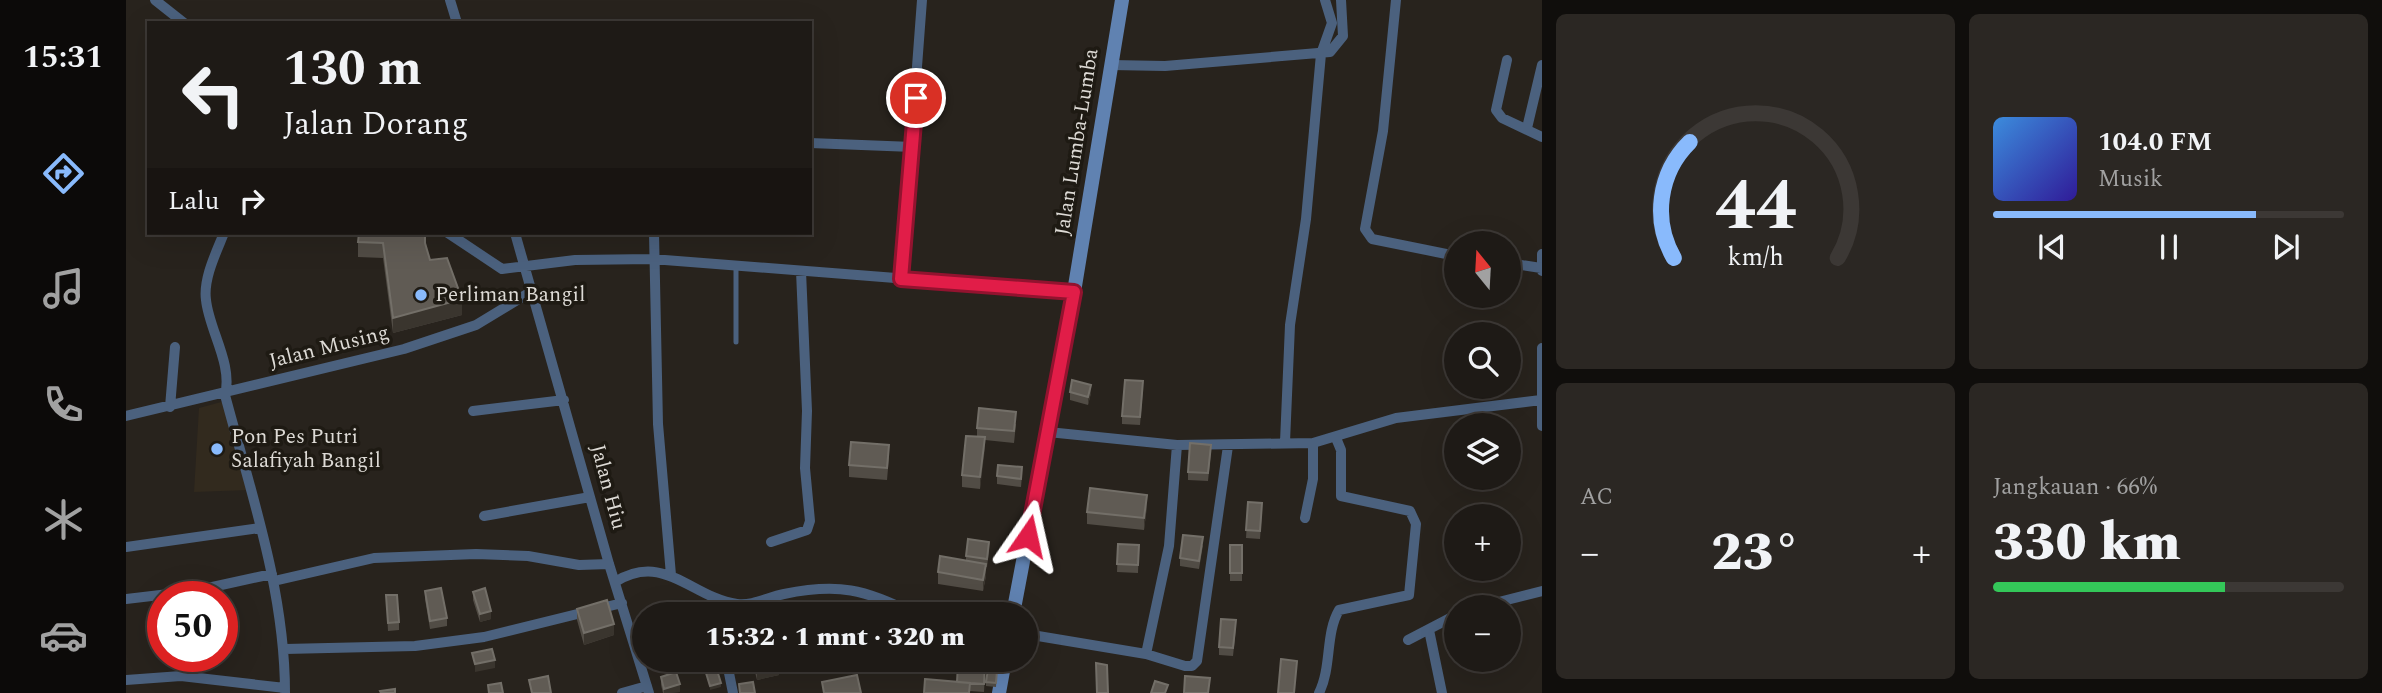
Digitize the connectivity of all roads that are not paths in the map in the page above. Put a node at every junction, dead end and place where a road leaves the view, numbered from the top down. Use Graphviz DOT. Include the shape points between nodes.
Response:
graph roads {
  1 [pos="155,0"];
  2 [pos="450,0"];
  3 [pos="922,0"];
  4 [pos="1122,0"];
  5 [pos="1325,0"];
  6 [pos="1341,0"];
  7 [pos="1396,0"];
  8 [pos="181,21"];
  9 [pos="456,21"];
  10 [pos="1321,54"];
  11 [pos="1507,60"];
  12 [pos="1111,65"];
  13 [pos="1542,65"];
  14 [pos="1527,128"];
  15 [pos="1542,137"];
  16 [pos="812,143"];
  17 [pos="913,147"];
  18 [pos="223,235"];
  19 [pos="450,235"];
  20 [pos="516,235"];
  21 [pos="653,235"];
  22 [pos="1444,254"];
  23 [pos="1542,254"];
  24 [pos="652,259"];
  25 [pos="1521,265"];
  26 [pos="736,266"];
  27 [pos="523,268"];
  28 [pos="1542,269"];
  29 [pos="801,271"];
  30 [pos="901,279"];
  31 [pos="532,291"];
  32 [pos="1074,292"];
  33 [pos="736,342"];
  34 [pos="175,347"];
  35 [pos="1542,348"];
  36 [pos="225,395"];
  37 [pos="564,400"];
  38 [pos="1541,400"];
  39 [pos="170,407"];
  40 [pos="473,411"];
  41 [pos="126,416"];
  42 [pos="1542,426"];
  43 [pos="1048,432"];
  44 [pos="1336,438"];
  45 [pos="1285,442"];
  46 [pos="1313,443"];
  47 [pos="1177,445"];
  48 [pos="1228,446"];
  49 [pos="590,497"];
  50 [pos="484,516"];
  51 [pos="1306,518"];
  52 [pos="260,528"];
  53 [pos="771,542"];
  54 [pos="126,547"];
  55 [pos="609,564"];
  56 [pos="671,575"];
  57 [pos="273,577"];
  58 [pos="615,582"];
  59 [pos="1542,591"];
  60 [pos="1521,596"];
  61 [pos="126,599"];
  62 [pos="732,602"];
  63 [pos="759,602"];
  64 [pos="889,602"];
  65 [pos="1015,602"];
  66 [pos="621,603"];
  67 [pos="1444,622"];
  68 [pos="1429,631"];
  69 [pos="1038,636"];
  70 [pos="1408,640"];
  71 [pos="285,649"];
  72 [pos="1146,654"];
  73 [pos="730,672"];
  74 [pos="1003,672"];
  75 [pos="126,680"];
  76 [pos="648,689"];
  77 [pos="285,691"];
  78 [pos="622,693"];
  79 [pos="733,693"];
  80 [pos="999,693"];
  81 [pos="1319,693"];
  82 [pos="1442,693"];
  1 -- 8 [label="street"];
  2 -- 9 [label="street"];
  3 -- 17 [label="street"];
  4 -- 12 [label="main road, Jalan Lumba-Lumba"];
  5 -- 10 [label="street" via="1332,23"];
  6 -- 10 [label="street" via="1343,36 1335,48"];
  7 -- 22 [label="street" via="1383,131 1365,229 1372,239"];
  10 -- 12 [label="street" via="1165,66"];
  10 -- 45 [label="street" via="1306,219 1290,326"];
  11 -- 14 [label="street" via="1496,110 1502,118"];
  12 -- 32 [label="main road, Jalan Lumba-Lumba"];
  13 -- 14 [label="street"];
  14 -- 15 [label="street"];
  16 -- 17 [label="street"];
  17 -- 30 [label="street"];
  18 -- 36 [label="street" via="205,300 227,380"];
  19 -- 27 [label="street" via="502,269"];
  20 -- 27 [label="street, Jalan Hiu"];
  21 -- 24 [label="street"];
  23 -- 28 [label="street"];
  24 -- 26 [label="street"];
  24 -- 27 [label="street" via="575,260"];
  24 -- 56 [label="street" via="658,424"];
  25 -- 28 [label="street"];
  26 -- 29 [label="street"];
  26 -- 33 [label="lane"];
  27 -- 31 [label="street, Jalan Hiu"];
  29 -- 30 [label="street"];
  29 -- 53 [label="street" via="810,521 800,534"];
  30 -- 32 [label="street"];
  31 -- 36 [label="street, Jalan Musing" via="453,333"];
  31 -- 37 [label="street, Jalan Hiu"];
  32 -- 43 [label="main road, Jalan Lumba-Lumba"];
  34 -- 39 [label="street"];
  35 -- 38 [label="street"];
  36 -- 39 [label="street, Jalan Musing"];
  36 -- 52 [label="street"];
  37 -- 40 [label="street"];
  37 -- 49 [label="street, Jalan Hiu"];
  38 -- 42 [label="street"];
  38 -- 44 [label="street" via="1396,418"];
  39 -- 41 [label="street, Jalan Musing"];
  43 -- 47 [label="street"];
  43 -- 65 [label="main road, Jalan Lumba-Lumba"];
  44 -- 46 [label="street"];
  44 -- 81 [label="street" via="1341,450 1341,496 1410,511 1416,524 1409,595 1339,610"];
  45 -- 46 [label="street"];
  45 -- 48 [label="street"];
  46 -- 51 [label="street"];
  47 -- 48 [label="street"];
  47 -- 72 [label="street" via="1169,546"];
  48 -- 72 [label="street" via="1197,661 1185,667"];
  49 -- 50 [label="street"];
  49 -- 55 [label="street, Jalan Hiu"];
  52 -- 54 [label="street"];
  52 -- 57 [label="street"];
  55 -- 57 [label="street" via="476,554 374,558"];
  55 -- 58 [label="street, Jalan Hiu"];
  56 -- 58 [label="street" via="647,572"];
  56 -- 62 [label="street"];
  57 -- 61 [label="street"];
  57 -- 71 [label="street"];
  58 -- 66 [label="street, Jalan Hiu"];
  59 -- 60 [label="street"];
  63 -- 64 [label="street" via="794,592 834,589 869,592"];
  66 -- 71 [label="street" via="484,637 415,646"];
  66 -- 76 [label="street, Jalan Hiu"];
  67 -- 68 [label="street"];
  68 -- 70 [label="street"];
  68 -- 82 [label="street"];
  69 -- 72 [label="street"];
  71 -- 77 [label="street"];
  73 -- 79 [label="street"];
  74 -- 80 [label="main road"];
  75 -- 77 [label="street" via="181,676"];
  76 -- 78 [label="street"];
}
